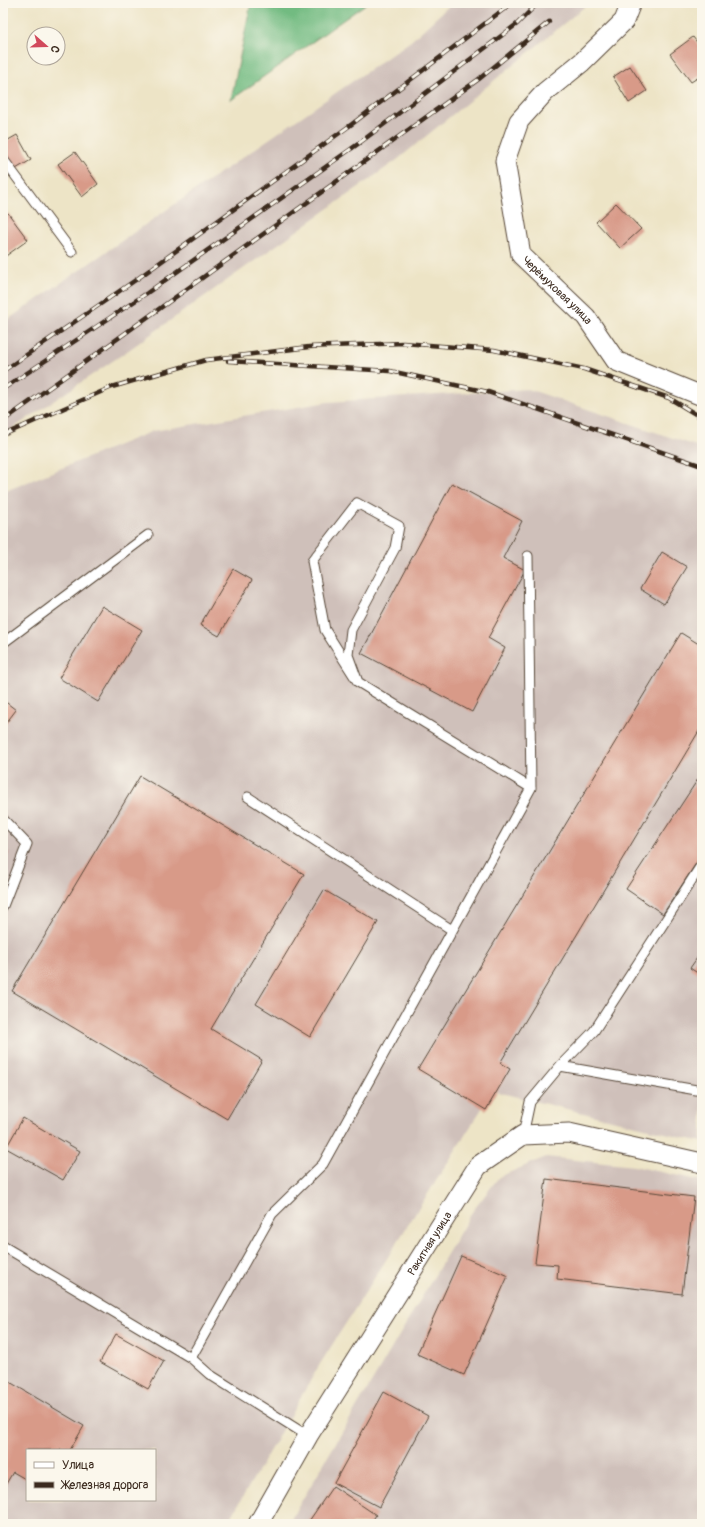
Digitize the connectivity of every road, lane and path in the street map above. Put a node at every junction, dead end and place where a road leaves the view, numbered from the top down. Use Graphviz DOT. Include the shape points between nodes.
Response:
graph roads {
  1 [pos="631,3"];
  2 [pos="3,159"];
  3 [pos="72,252"];
  4 [pos="702,396"];
  5 [pos="148,535"];
  6 [pos="528,556"];
  7 [pos="3,643"];
  8 [pos="358,682"];
  9 [pos="530,788"];
  10 [pos="248,797"];
  11 [pos="3,819"];
  12 [pos="702,864"];
  13 [pos="3,906"];
  14 [pos="452,930"];
  15 [pos="560,1066"];
  16 [pos="702,1091"];
  17 [pos="523,1135"];
  18 [pos="702,1163"];
  19 [pos="3,1246"];
  20 [pos="191,1358"];
  21 [pos="308,1436"];
  22 [pos="258,1524"];
  1 -- 4 [label="street, Черёмуховая улица" via="624,21 582,62 545,92 519,121 505,161 521,255 586,317 616,361"];
  2 -- 3 [label="lane"];
  5 -- 7 [label="lane"];
  6 -- 9 [label="lane"];
  8 -- 8 [label="lane" via="326,630 312,562 357,503 399,526 395,548 351,630 348,655"];
  8 -- 9 [label="lane"];
  9 -- 14 [label="lane"];
  10 -- 14 [label="lane"];
  11 -- 13 [label="lane" via="27,844"];
  12 -- 15 [label="lane" via="594,1031"];
  14 -- 20 [label="lane" via="323,1164 272,1214"];
  15 -- 16 [label="lane"];
  15 -- 17 [label="lane" via="530,1102"];
  17 -- 18 [label="street" via="569,1133"];
  17 -- 21 [label="street, Ракитная улица" via="478,1166"];
  19 -- 20 [label="lane"];
  20 -- 21 [label="lane" via="209,1374"];
  21 -- 22 [label="street, Ракитная улица"];
}
